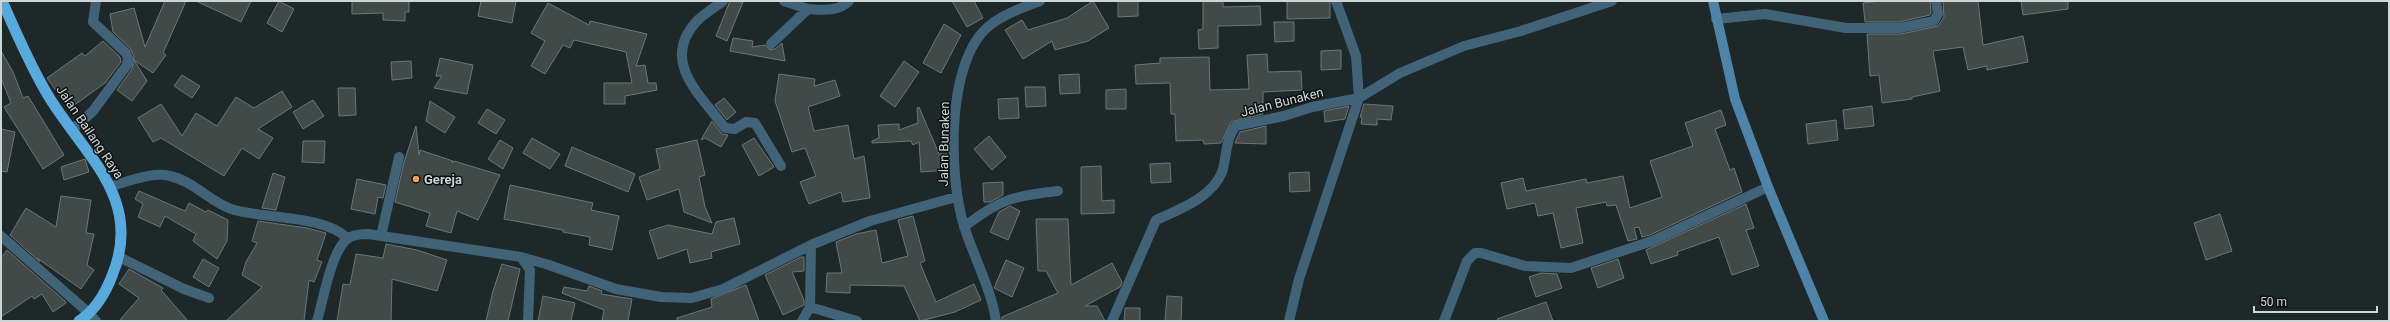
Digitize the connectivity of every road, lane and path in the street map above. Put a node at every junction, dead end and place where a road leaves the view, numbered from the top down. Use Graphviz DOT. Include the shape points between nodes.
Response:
graph roads {
  1 [pos="2,1"];
  2 [pos="96,1"];
  3 [pos="723,1"];
  4 [pos="784,1"];
  5 [pos="850,1"];
  6 [pos="1040,1"];
  7 [pos="1336,1"];
  8 [pos="1612,1"];
  9 [pos="1712,1"];
  10 [pos="1936,1"];
  11 [pos="808,9"];
  12 [pos="1716,19"];
  13 [pos="772,44"];
  14 [pos="1359,98"];
  15 [pos="72,130"];
  16 [pos="399,157"];
  17 [pos="781,166"];
  18 [pos="111,186"];
  19 [pos="1768,187"];
  20 [pos="1058,191"];
  21 [pos="956,197"];
  22 [pos="964,227"];
  23 [pos="1,236"];
  24 [pos="381,236"];
  25 [pos="347,238"];
  26 [pos="811,246"];
  27 [pos="119,257"];
  28 [pos="521,258"];
  29 [pos="209,298"];
  30 [pos="810,307"];
  31 [pos="93,317"];
  32 [pos="79,321"];
  33 [pos="318,321"];
  34 [pos="528,321"];
  35 [pos="802,321"];
  36 [pos="857,321"];
  37 [pos="996,321"];
  38 [pos="1112,321"];
  39 [pos="1289,321"];
  40 [pos="1444,321"];
  41 [pos="1824,321"];
  1 -- 15 [label="highway, Jalan Bailang Raya" via="36,75"];
  2 -- 15 [label="street" via="93,22 126,53 127,65 92,111"];
  3 -- 17 [label="street" via="697,21 688,33 681,50 682,66 725,128 735,129 746,122 755,123"];
  4 -- 11 [label="street"];
  5 -- 11 [label="street" via="844,6 828,11"];
  6 -- 21 [label="street, Jalan Bunaken" via="988,26 973,46 966,62 958,100 955,134"];
  7 -- 14 [label="street" via="1356,56"];
  8 -- 14 [label="street, Jalan Bunaken" via="1522,31 1464,46 1400,73"];
  9 -- 12 [label="main road"];
  10 -- 12 [label="street" via="1938,14 1934,21 1900,28 1846,28 1765,14"];
  11 -- 13 [label="street"];
  12 -- 19 [label="main road" via="1734,99"];
  14 -- 38 [label="street, Jalan Bunaken" via="1236,126 1231,132 1221,174 1212,187 1195,202 1156,220"];
  14 -- 39 [label="street" via="1299,278"];
  15 -- 18 [label="highway, Jalan Bailang Raya"];
  16 -- 24 [label="street"];
  18 -- 25 [label="street" via="160,175 170,176 186,182 214,201 232,209 323,226 338,230"];
  18 -- 27 [label="highway, Jalan Bailang Raya" via="119,206"];
  19 -- 40 [label="street" via="1652,241 1570,268 1525,266 1475,253 1467,261"];
  19 -- 41 [label="main road"];
  20 -- 22 [label="street" via="1021,195 990,207"];
  21 -- 22 [label="street, Jalan Bunaken"];
  21 -- 26 [label="street" via="870,221"];
  22 -- 37 [label="street, Jalan Bunaken" via="979,264"];
  23 -- 31 [label="street"];
  24 -- 25 [label="street" via="360,234"];
  24 -- 28 [label="street"];
  25 -- 33 [label="street" via="335,258"];
  26 -- 28 [label="street" via="723,289 692,298 661,297 616,289 549,265"];
  26 -- 30 [label="street"];
  27 -- 29 [label="street" via="184,289"];
  27 -- 31 [label="highway, Jalan Bailang Raya"];
  28 -- 34 [label="street" via="530,270"];
  30 -- 35 [label="street"];
  30 -- 36 [label="street"];
  31 -- 32 [label="highway, Jalan Bailang Raya"];
}
